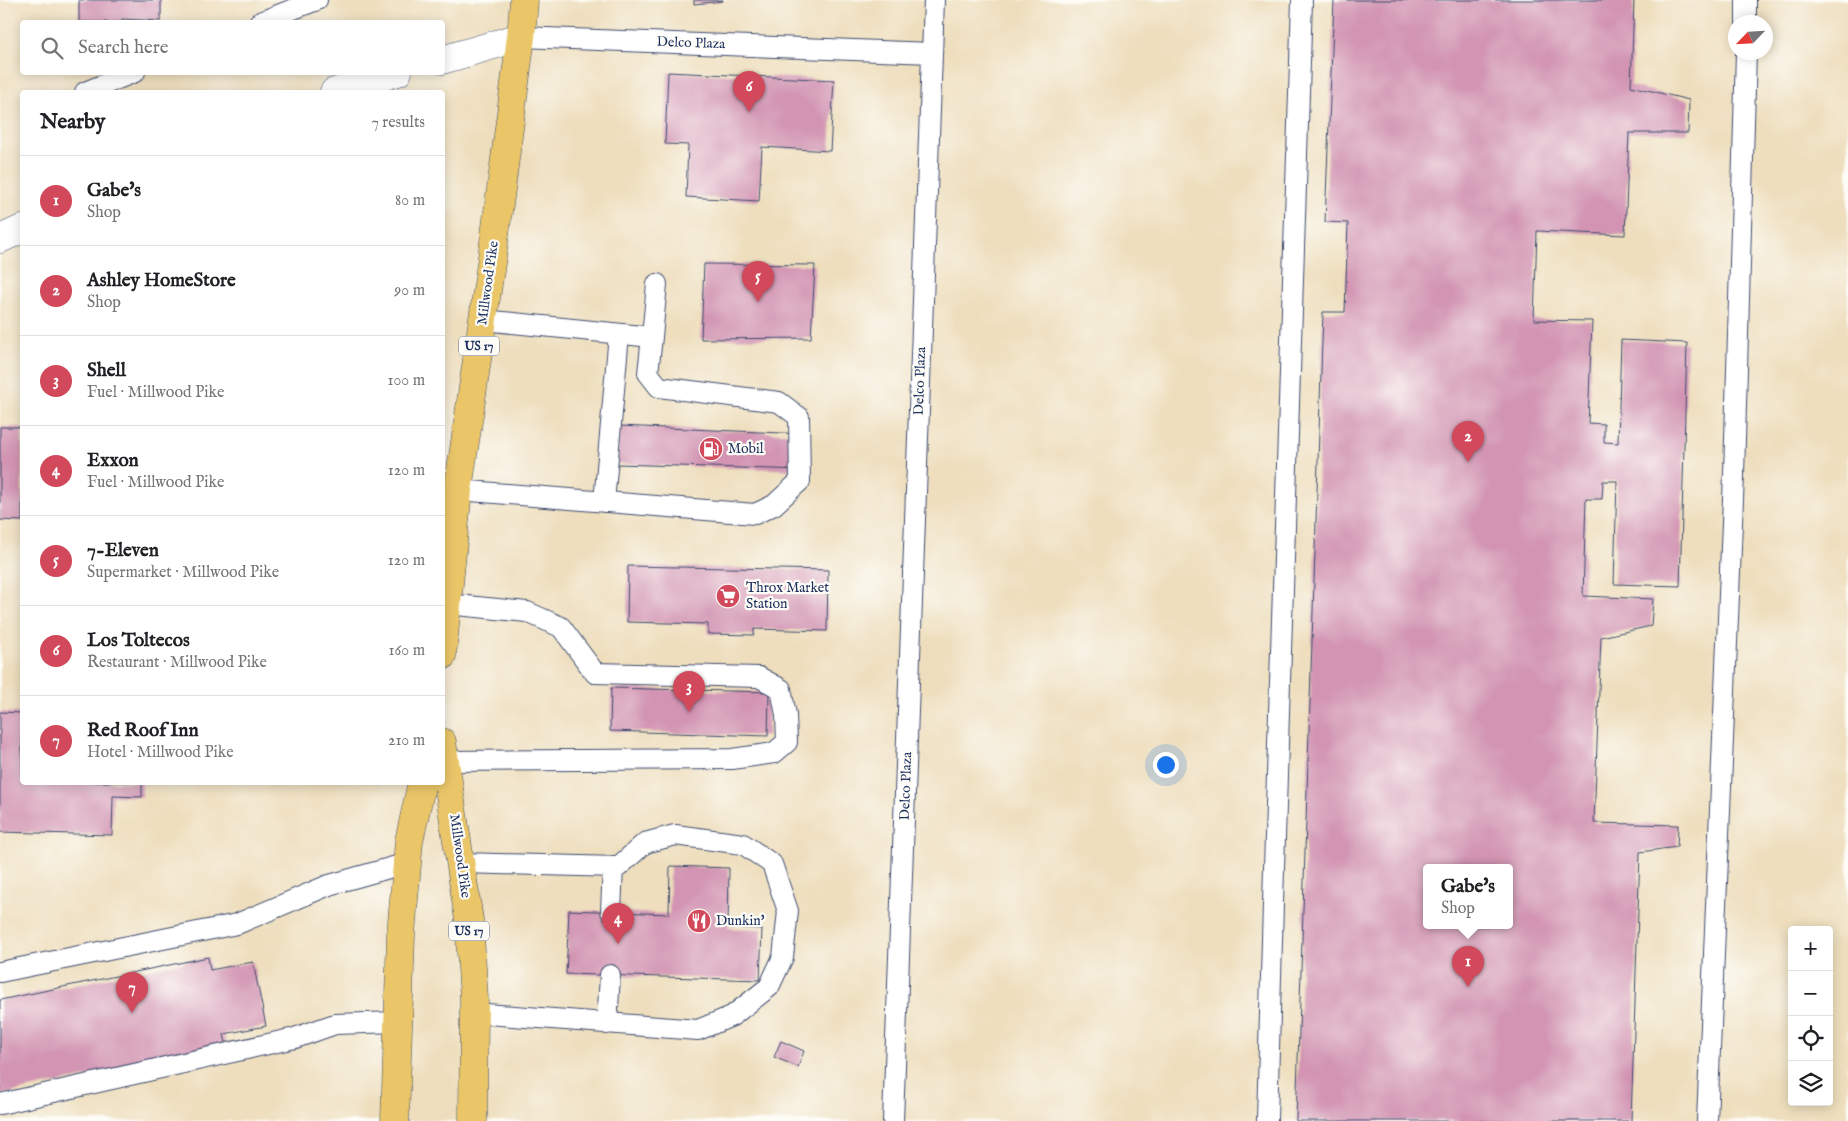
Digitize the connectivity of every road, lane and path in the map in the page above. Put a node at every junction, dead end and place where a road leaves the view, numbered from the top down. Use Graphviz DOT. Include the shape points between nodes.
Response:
graph roads {
  1 [pos="317,0"];
  2 [pos="524,0"];
  3 [pos="934,0"];
  4 [pos="1302,0"];
  5 [pos="1746,0"];
  6 [pos="1746,15"];
  7 [pos="265,20"];
  8 [pos="521,37"];
  9 [pos="932,53"];
  10 [pos="445,59"];
  11 [pos="1746,60"];
  12 [pos="127,75"];
  13 [pos="388,75"];
  14 [pos="89,90"];
  15 [pos="340,90"];
  16 [pos="20,230"];
  17 [pos="0,239"];
  18 [pos="658,284"];
  19 [pos="483,320"];
  20 [pos="619,334"];
  21 [pos="652,337"];
  22 [pos="458,490"];
  23 [pos="604,502"];
  24 [pos="447,604"];
  25 [pos="445,625"];
  26 [pos="445,752"];
  27 [pos="445,758"];
  28 [pos="421,785"];
  29 [pos="407,863"];
  30 [pos="462,863"];
  31 [pos="613,866"];
  32 [pos="611,911"];
  33 [pos="0,972"];
  34 [pos="610,975"];
  35 [pos="474,1013"];
  36 [pos="398,1022"];
  37 [pos="607,1024"];
  38 [pos="0,1104"];
  39 [pos="395,1121"];
  40 [pos="473,1121"];
  41 [pos="894,1121"];
  42 [pos="1267,1121"];
  43 [pos="1707,1121"];
  1 -- 7 [label="lane"];
  2 -- 8 [label="highway, Millwood Pike / US 17"];
  3 -- 9 [label="lane"];
  4 -- 42 [label="lane"];
  5 -- 6 [label="lane"];
  8 -- 9 [label="lane, Delco Plaza"];
  8 -- 10 [label="street"];
  8 -- 19 [label="highway, Millwood Pike / US 17"];
  9 -- 41 [label="lane, Delco Plaza"];
  11 -- 43 [label="lane" via="1734,465"];
  12 -- 14 [label="lane"];
  13 -- 15 [label="street"];
  16 -- 17 [label="street"];
  18 -- 21 [label="lane"];
  19 -- 20 [label="lane"];
  19 -- 22 [label="highway, Millwood Pike / US 17"];
  20 -- 21 [label="lane"];
  20 -- 23 [label="lane"];
  21 -- 23 [label="lane" via="648,373 659,387 779,402 799,417 800,481 774,505 755,514"];
  22 -- 23 [label="lane"];
  22 -- 24 [label="highway, Millwood Pike / US 17"];
  24 -- 25 [label="highway, Millwood Pike / US 17"];
  24 -- 26 [label="lane" via="527,612 561,627 595,673 759,677 781,690 787,742 774,753 732,759"];
  27 -- 30 [label="highway, Millwood Pike / US 17"];
  28 -- 29 [label="highway"];
  29 -- 33 [label="lane" via="329,886 237,924"];
  29 -- 36 [label="highway"];
  30 -- 31 [label="lane"];
  30 -- 35 [label="highway, Millwood Pike / US 17"];
  31 -- 32 [label="lane"];
  31 -- 37 [label="lane" via="618,867 645,844 675,834 743,844 772,864 788,911 782,957 769,987 732,1016 698,1030"];
  34 -- 37 [label="lane"];
  35 -- 37 [label="lane"];
  35 -- 40 [label="highway, Millwood Pike / US 17"];
  36 -- 38 [label="lane" via="336,1024 295,1038"];
  36 -- 39 [label="highway"];
}
